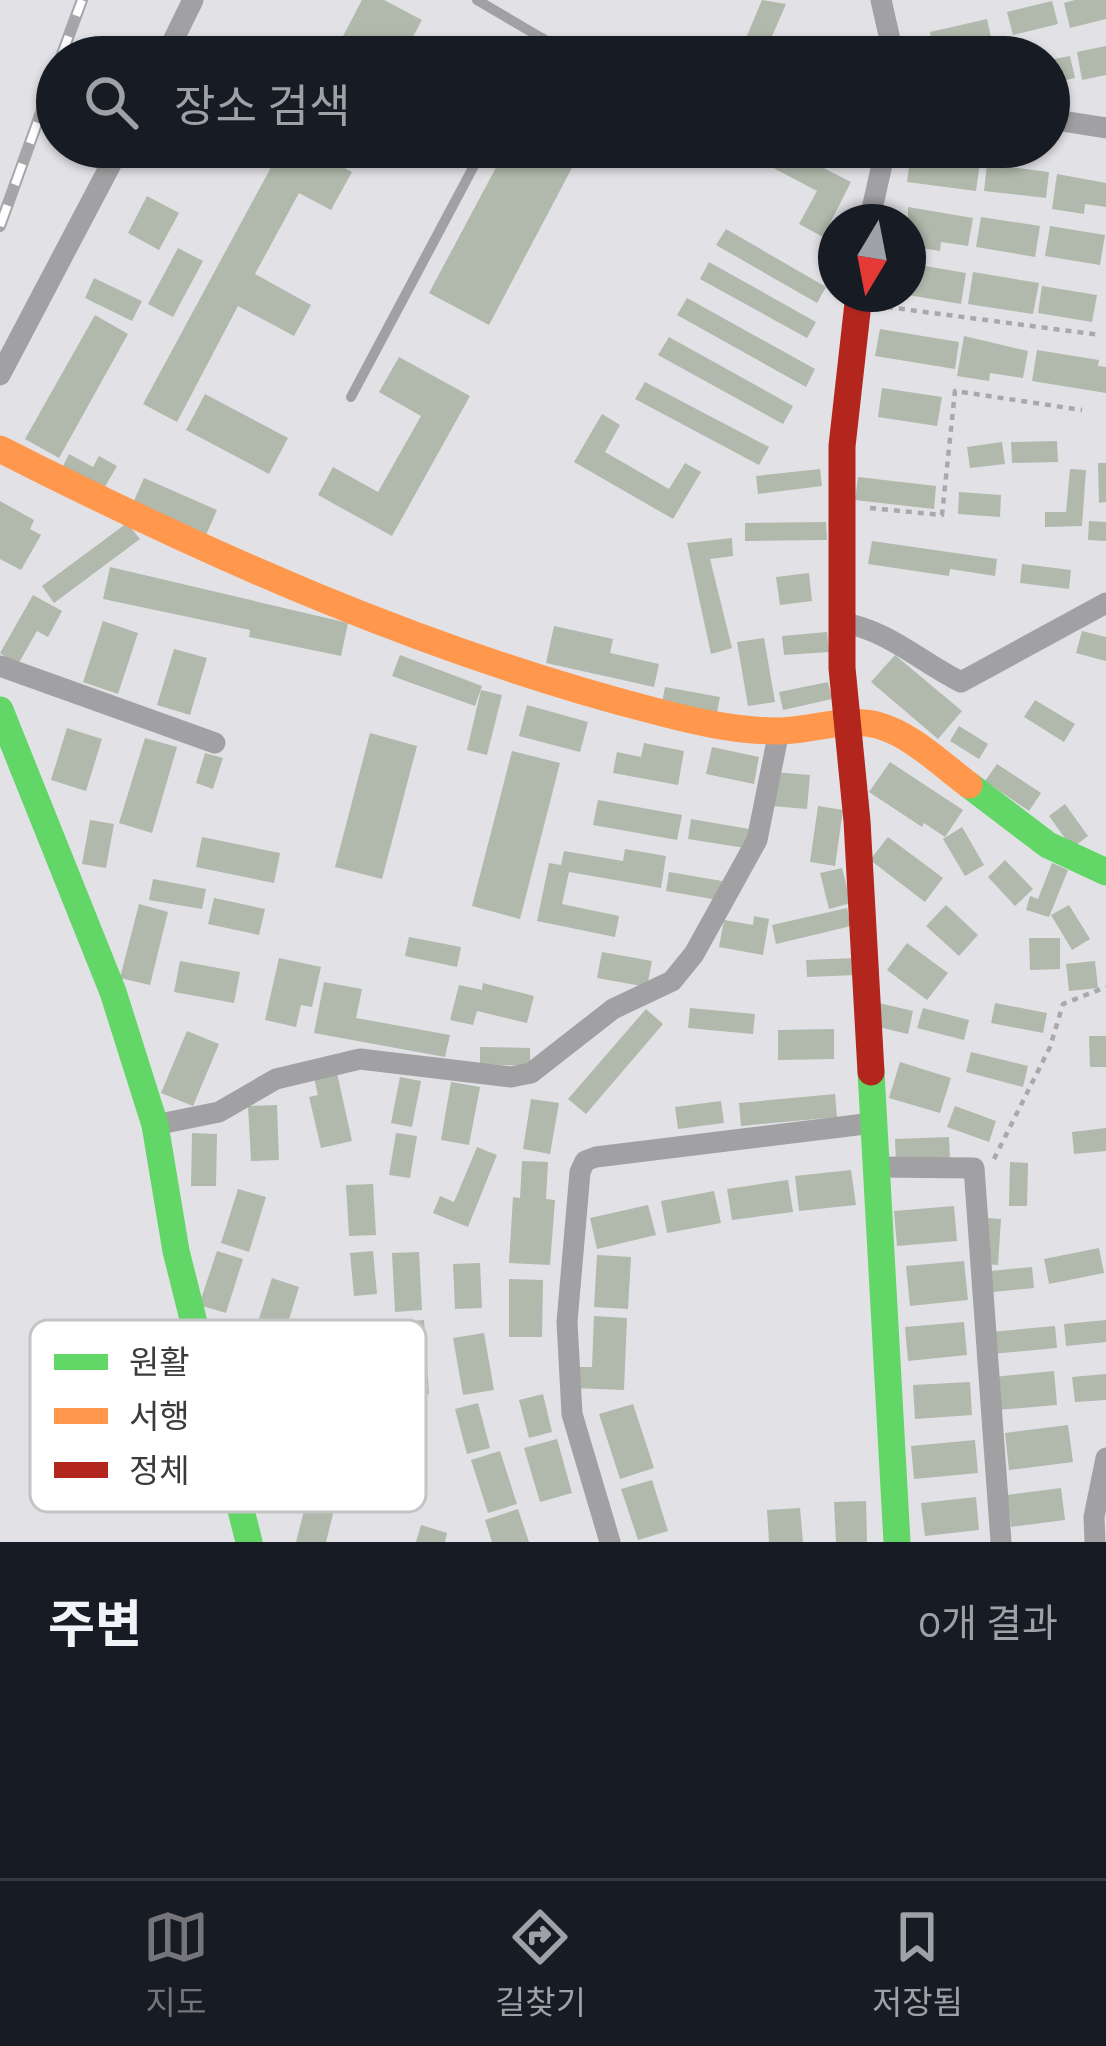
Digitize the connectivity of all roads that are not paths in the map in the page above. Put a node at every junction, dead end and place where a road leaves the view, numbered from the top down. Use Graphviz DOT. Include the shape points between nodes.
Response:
graph roads {
  1 [pos="193,0"];
  2 [pos="477,0"];
  3 [pos="881,0"];
  4 [pos="175,36"];
  5 [pos="539,36"];
  6 [pos="889,36"];
  7 [pos="1070,122"];
  8 [pos="1106,128"];
  9 [pos="109,168"];
  10 [pos="473,168"];
  11 [pos="881,168"];
  12 [pos="873,204"];
  13 [pos="856,312"];
  14 [pos="0,375"];
  15 [pos="351,397"];
  16 [pos="0,448"];
  17 [pos="1106,603"];
  18 [pos="841,622"];
  19 [pos="0,666"];
  20 [pos="0,710"];
  21 [pos="848,724"];
  22 [pos="778,731"];
  23 [pos="214,743"];
  24 [pos="1106,872"];
  25 [pos="873,1123"];
  26 [pos="155,1125"];
  27 [pos="875,1167"];
  28 [pos="193,1320"];
  29 [pos="1106,1458"];
  30 [pos="241,1512"];
  31 [pos="249,1542"];
  32 [pos="610,1542"];
  33 [pos="897,1542"];
  34 [pos="1001,1542"];
  35 [pos="1095,1542"];
  1 -- 4 [label="street"];
  2 -- 5 [label="lane"];
  3 -- 6 [label="street"];
  7 -- 8 [label="street"];
  9 -- 14 [label="street"];
  10 -- 15 [label="lane"];
  11 -- 12 [label="street"];
  13 -- 18 [label="street" via="842,446"];
  16 -- 22 [label="street" via="308,594 650,710"];
  17 -- 18 [label="street" via="961,682 896,640"];
  18 -- 21 [label="street"];
  19 -- 23 [label="street"];
  20 -- 26 [label="street" via="106,973"];
  21 -- 22 [label="street"];
  21 -- 24 [label="street" via="877,725 914,743 1048,845"];
  21 -- 25 [label="street"];
  22 -- 26 [label="street" via="757,840 694,955 672,981 614,1009 542,1066 511,1077 360,1059 276,1079 219,1112"];
  25 -- 27 [label="street"];
  25 -- 32 [label="street" via="585,1161 566,1322 572,1414"];
  26 -- 28 [label="street"];
  27 -- 33 [label="street"];
  27 -- 34 [label="street" via="974,1168"];
  29 -- 35 [label="street"];
  30 -- 31 [label="street"];
}
